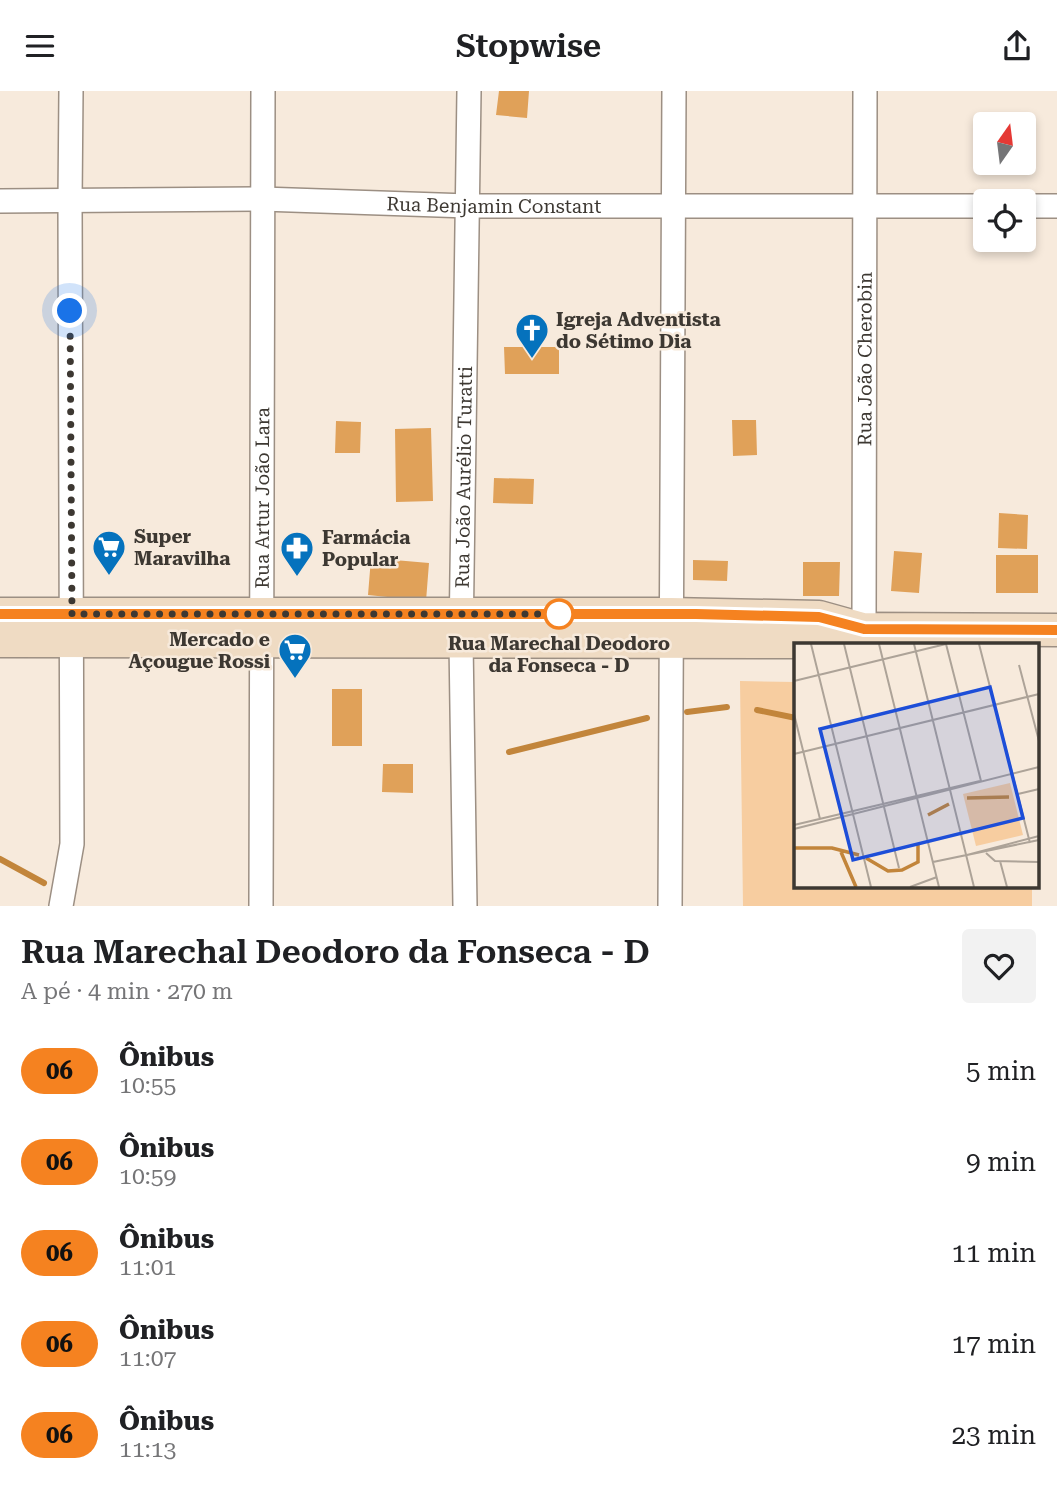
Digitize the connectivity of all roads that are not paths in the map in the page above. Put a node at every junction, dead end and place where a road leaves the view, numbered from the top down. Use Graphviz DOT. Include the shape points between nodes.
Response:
graph roads {
  1 [pos="72,91"];
  2 [pos="263,91"];
  3 [pos="469,91"];
  4 [pos="674,91"];
  5 [pos="865,91"];
  6 [pos="262,199"];
  7 [pos="0,201"];
  8 [pos="70,201"];
  9 [pos="468,206"];
  10 [pos="673,206"];
  11 [pos="865,206"];
  12 [pos="973,206"];
  13 [pos="1036,206"];
  14 [pos="1057,206"];
  15 [pos="0,614"];
  16 [pos="72,628"];
  17 [pos="262,628"];
  18 [pos="461,628"];
  19 [pos="671,628"];
  20 [pos="864,629"];
  21 [pos="1057,630"];
  22 [pos="0,641"];
  23 [pos="61,906"];
  24 [pos="261,906"];
  25 [pos="465,906"];
  26 [pos="670,906"];
  1 -- 8 [label="street"];
  2 -- 6 [label="street, Rua Artur João Lara"];
  3 -- 9 [label="street, Rua João Aurélio Turatti"];
  4 -- 10 [label="street"];
  5 -- 11 [label="street, Rua João Cherobin"];
  6 -- 8 [label="street, Rua Benjamin Constant"];
  6 -- 9 [label="street, Rua Benjamin Constant"];
  6 -- 17 [label="street, Rua Artur João Lara"];
  7 -- 8 [label="street, Rua Benjamin Constant"];
  8 -- 16 [label="street"];
  9 -- 10 [label="street, Rua Benjamin Constant"];
  9 -- 18 [label="street, Rua João Aurélio Turatti"];
  10 -- 11 [label="street, Rua Benjamin Constant"];
  10 -- 19 [label="street"];
  11 -- 12 [label="street, Rua Benjamin Constant"];
  11 -- 20 [label="street, Rua João Cherobin"];
  13 -- 14 [label="street"];
  15 -- 16 [label="street"];
  16 -- 17 [label="street"];
  16 -- 22 [label="street"];
  16 -- 23 [label="street" via="72,844"];
  17 -- 18 [label="street"];
  17 -- 24 [label="street, Rua Artur João Lara"];
  18 -- 19 [label="street"];
  18 -- 25 [label="street, Rua João Aurélio Turatti"];
  19 -- 20 [label="street" via="819,617"];
  19 -- 26 [label="street"];
  20 -- 21 [label="street"];
}
